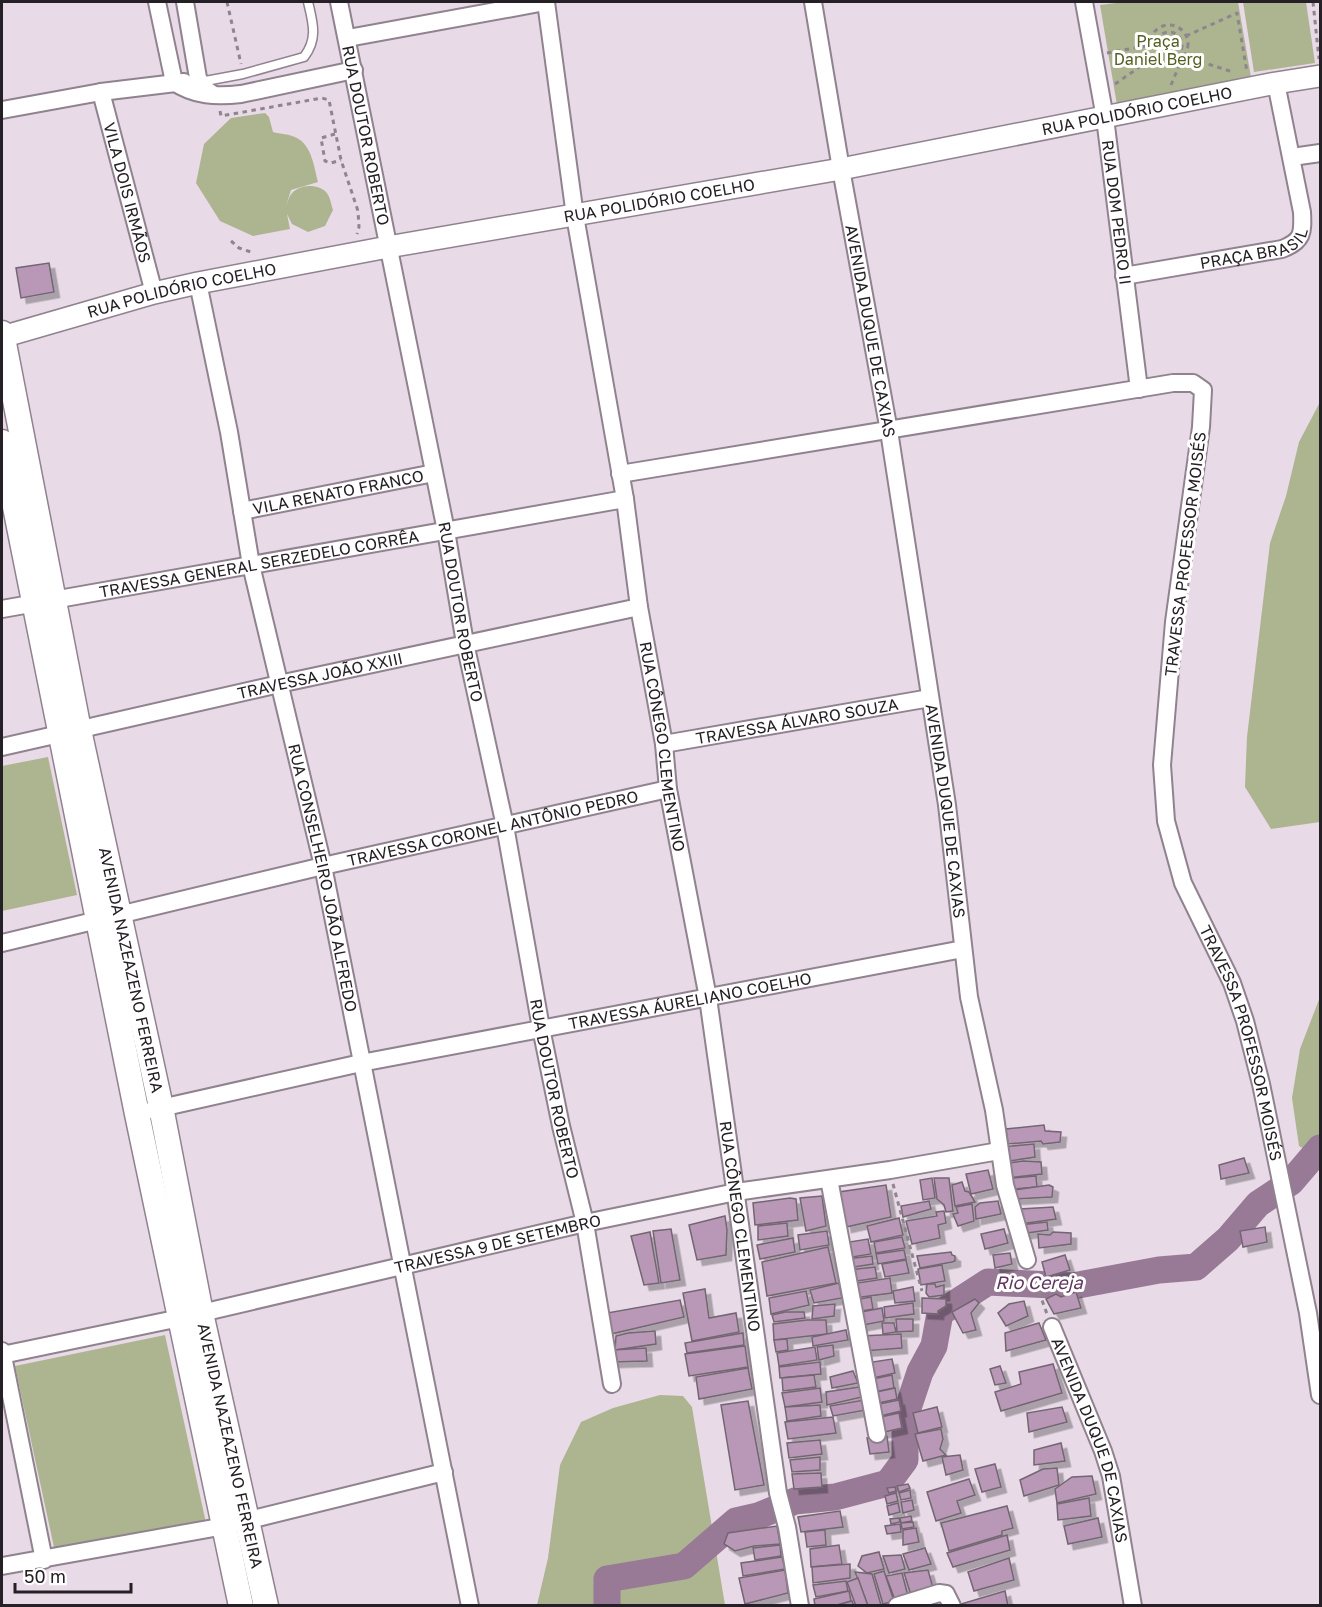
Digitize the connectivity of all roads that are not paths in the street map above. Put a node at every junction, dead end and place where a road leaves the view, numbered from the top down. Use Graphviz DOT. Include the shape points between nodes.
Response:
graph roads {
  1 [pos="157,2"];
  2 [pos="185,2"];
  3 [pos="308,2"];
  4 [pos="339,2"];
  5 [pos="545,2"];
  6 [pos="813,2"];
  7 [pos="1084,2"];
  8 [pos="348,38"];
  9 [pos="354,70"];
  10 [pos="1320,71"];
  11 [pos="174,82"];
  12 [pos="200,82"];
  13 [pos="1276,83"];
  14 [pos="100,92"];
  15 [pos="214,95"];
  16 [pos="2,110"];
  17 [pos="1105,118"];
  18 [pos="1320,153"];
  19 [pos="1292,157"];
  20 [pos="840,169"];
  21 [pos="575,216"];
  22 [pos="388,247"];
  23 [pos="1124,276"];
  24 [pos="198,283"];
  25 [pos="154,293"];
  26 [pos="2,336"];
  27 [pos="1140,389"];
  28 [pos="889,431"];
  29 [pos="2,442"];
  30 [pos="434,473"];
  31 [pos="620,474"];
  32 [pos="625,499"];
  33 [pos="242,511"];
  34 [pos="446,531"];
  35 [pos="251,565"];
  36 [pos="43,601"];
  37 [pos="639,607"];
  38 [pos="2,609"];
  39 [pos="465,643"];
  40 [pos="279,684"];
  41 [pos="930,698"];
  42 [pos="70,732"];
  43 [pos="664,744"];
  44 [pos="2,747"];
  45 [pos="668,789"];
  46 [pos="505,826"];
  47 [pos="323,866"];
  48 [pos="108,918"];
  49 [pos="2,943"];
  50 [pos="963,949"];
  51 [pos="708,998"];
  52 [pos="541,1028"];
  53 [pos="361,1063"];
  54 [pos="161,1107"];
  55 [pos="136,1114"];
  56 [pos="999,1151"];
  57 [pos="829,1179"];
  58 [pos="736,1192"];
  59 [pos="585,1223"];
  60 [pos="1027,1260"];
  61 [pos="401,1267"];
  62 [pos="191,1316"];
  63 [pos="1052,1327"];
  64 [pos="2,1353"];
  65 [pos="612,1384"];
  66 [pos="1320,1395"];
  67 [pos="877,1434"];
  68 [pos="444,1472"];
  69 [pos="248,1521"];
  70 [pos="225,1526"];
  71 [pos="44,1560"];
  72 [pos="2,1566"];
  73 [pos="241,1605"];
  74 [pos="266,1605"];
  75 [pos="470,1605"];
  76 [pos="800,1605"];
  77 [pos="897,1605"];
  78 [pos="952,1605"];
  79 [pos="1133,1605"];
  1 -- 11 [label="street"];
  2 -- 12 [label="street"];
  3 -- 12 [label="lane" via="314,34 304,57"];
  4 -- 8 [label="street, RUA DOUTOR ROBERTO"];
  5 -- 8 [label="street"];
  5 -- 21 [label="street, RUA CÔNEGO CLEMENTINO"];
  6 -- 20 [label="street, AVENIDA DUQUE DE CAXIAS"];
  7 -- 17 [label="street, RUA DOM PEDRO II"];
  8 -- 9 [label="street, RUA DOUTOR ROBERTO"];
  9 -- 15 [label="street" via="241,94"];
  9 -- 22 [label="street, RUA DOUTOR ROBERTO"];
  10 -- 13 [label="street, RUA POLIDÓRIO COELHO"];
  11 -- 12 [label="street"];
  11 -- 14 [label="street"];
  11 -- 15 [label="street" via="193,92"];
  12 -- 15 [label="street"];
  13 -- 17 [label="street, RUA POLIDÓRIO COELHO"];
  13 -- 19 [label="street, PRAÇA BRASIL"];
  14 -- 16 [label="street"];
  14 -- 25 [label="street, VILA DOIS IRMÃOS"];
  17 -- 20 [label="street, RUA POLIDÓRIO COELHO"];
  17 -- 23 [label="street, RUA DOM PEDRO II"];
  18 -- 19 [label="street"];
  19 -- 23 [label="street, PRAÇA BRASIL" via="1303,230 1293,245"];
  20 -- 21 [label="street, RUA POLIDÓRIO COELHO"];
  20 -- 28 [label="street, AVENIDA DUQUE DE CAXIAS"];
  21 -- 22 [label="street, RUA POLIDÓRIO COELHO"];
  21 -- 31 [label="street, RUA CÔNEGO CLEMENTINO"];
  22 -- 24 [label="street, RUA POLIDÓRIO COELHO"];
  22 -- 30 [label="street, RUA DOUTOR ROBERTO"];
  23 -- 27 [label="street, RUA DOM PEDRO II"];
  24 -- 25 [label="street, RUA POLIDÓRIO COELHO"];
  24 -- 33 [label="street, RUA CONSELHEIRO JOÃO ALFREDO"];
  25 -- 26 [label="street, RUA POLIDÓRIO COELHO"];
  26 -- 36 [label="main road, AVENIDA NAZEAZENO FERREIRA"];
  27 -- 28 [label="street, TRAVESSA PROFESSOR MOISÉS"];
  27 -- 66 [label="street, TRAVESSA PROFESSOR MOISÉS" via="1185,382 1203,390 1174,622 1162,765 1166,821 1183,883 1232,983 1245,1021 1308,1313"];
  28 -- 31 [label="street, TRAVESSA PROFESSOR MOISÉS"];
  28 -- 41 [label="street, AVENIDA DUQUE DE CAXIAS"];
  29 -- 36 [label="main road, AVENIDA NAZEAZENO FERREIRA"];
  30 -- 33 [label="street, VILA RENATO FRANCO"];
  30 -- 34 [label="street, RUA DOUTOR ROBERTO"];
  31 -- 32 [label="street, RUA CÔNEGO CLEMENTINO"];
  32 -- 34 [label="street, TRAVESSA GENERAL SERZEDELO CORRÊA"];
  32 -- 37 [label="street, RUA CÔNEGO CLEMENTINO"];
  33 -- 35 [label="street, RUA CONSELHEIRO JOÃO ALFREDO"];
  34 -- 35 [label="street, TRAVESSA GENERAL SERZEDELO CORRÊA"];
  34 -- 39 [label="street, RUA DOUTOR ROBERTO"];
  35 -- 36 [label="street, TRAVESSA GENERAL SERZEDELO CORRÊA"];
  35 -- 40 [label="street, RUA CONSELHEIRO JOÃO ALFREDO"];
  36 -- 38 [label="street, TRAVESSA GENERAL SERZEDELO CORRÊA"];
  36 -- 42 [label="main road, AVENIDA NAZEAZENO FERREIRA"];
  37 -- 39 [label="street, TRAVESSA JOÃO XXIII"];
  37 -- 43 [label="street, RUA CÔNEGO CLEMENTINO"];
  39 -- 40 [label="street, TRAVESSA JOÃO XXIII"];
  39 -- 46 [label="street, RUA DOUTOR ROBERTO"];
  40 -- 42 [label="street, TRAVESSA JOÃO XXIII"];
  40 -- 47 [label="street, RUA CONSELHEIRO JOÃO ALFREDO"];
  41 -- 43 [label="street, TRAVESSA ÁLVARO SOUZA"];
  41 -- 50 [label="street, AVENIDA DUQUE DE CAXIAS"];
  42 -- 44 [label="street, TRAVESSA JOÃO XXIII"];
  42 -- 48 [label="main road, AVENIDA NAZEAZENO FERREIRA"];
  43 -- 45 [label="street, RUA CÔNEGO CLEMENTINO"];
  45 -- 46 [label="street, TRAVESSA CORONEL ANTÔNIO PEDRO"];
  45 -- 51 [label="street, RUA CÔNEGO CLEMENTINO"];
  46 -- 47 [label="street, TRAVESSA CORONEL ANTÔNIO PEDRO"];
  46 -- 52 [label="street, RUA DOUTOR ROBERTO"];
  47 -- 48 [label="street, TRAVESSA CORONEL ANTÔNIO PEDRO"];
  47 -- 53 [label="street, RUA CONSELHEIRO JOÃO ALFREDO"];
  48 -- 49 [label="street, TRAVESSA CORONEL ANTÔNIO PEDRO"];
  48 -- 54 [label="main road, AVENIDA NAZEAZENO FERREIRA"];
  48 -- 55 [label="main road, AVENIDA NAZEAZENO FERREIRA"];
  50 -- 51 [label="street, TRAVESSA ÁURELIANO COELHO"];
  50 -- 56 [label="street, AVENIDA DUQUE DE CAXIAS"];
  51 -- 52 [label="street, TRAVESSA ÁURELIANO COELHO"];
  51 -- 58 [label="street, RUA CÔNEGO CLEMENTINO"];
  52 -- 53 [label="street, TRAVESSA ÁURELIANO COELHO"];
  52 -- 59 [label="street, RUA DOUTOR ROBERTO"];
  53 -- 54 [label="street, TRAVESSA ÁURELIANO COELHO"];
  53 -- 61 [label="street, RUA CONSELHEIRO JOÃO ALFREDO"];
  54 -- 55 [label="street, TRAVESSA ÁURELIANO COELHO"];
  54 -- 62 [label="main road, AVENIDA NAZEAZENO FERREIRA"];
  55 -- 62 [label="main road, AVENIDA NAZEAZENO FERREIRA"];
  56 -- 57 [label="street, TRAVESSA 9 DE SETEMBRO"];
  56 -- 60 [label="street, AVENIDA DUQUE DE CAXIAS"];
  57 -- 58 [label="street, TRAVESSA 9 DE SETEMBRO"];
  57 -- 67 [label="street"];
  58 -- 59 [label="street, TRAVESSA 9 DE SETEMBRO"];
  58 -- 76 [label="street, RUA CÔNEGO CLEMENTINO" via="778,1493"];
  59 -- 61 [label="street, TRAVESSA 9 DE SETEMBRO"];
  59 -- 65 [label="street, RUA DOUTOR ROBERTO"];
  61 -- 62 [label="street, TRAVESSA 9 DE SETEMBRO"];
  61 -- 68 [label="street, RUA CONSELHEIRO JOÃO ALFREDO"];
  62 -- 64 [label="street, TRAVESSA 9 DE SETEMBRO"];
  62 -- 69 [label="main road, AVENIDA NAZEAZENO FERREIRA"];
  62 -- 70 [label="main road, AVENIDA NAZEAZENO FERREIRA"];
  63 -- 79 [label="street, AVENIDA DUQUE DE CAXIAS" via="1111,1476"];
  64 -- 71 [label="street"];
  68 -- 69 [label="street"];
  68 -- 75 [label="street, RUA CONSELHEIRO JOÃO ALFREDO"];
  69 -- 70 [label="street"];
  69 -- 74 [label="main road, AVENIDA NAZEAZENO FERREIRA"];
  70 -- 71 [label="street"];
  70 -- 73 [label="main road, AVENIDA NAZEAZENO FERREIRA"];
  71 -- 72 [label="street"];
  77 -- 78 [label="street" via="939,1593 946,1594"];
}
